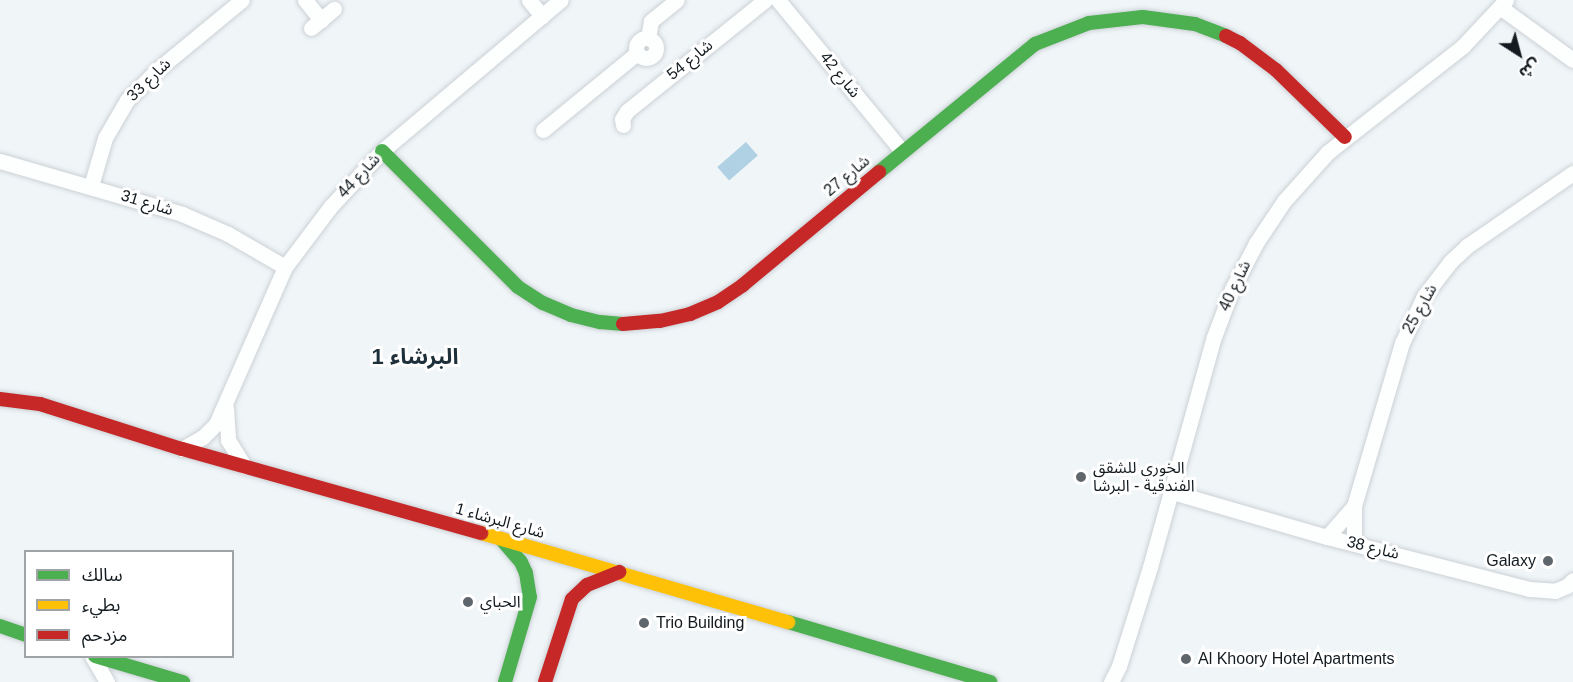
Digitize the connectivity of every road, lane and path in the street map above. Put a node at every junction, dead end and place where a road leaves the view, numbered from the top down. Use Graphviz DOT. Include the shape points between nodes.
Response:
graph roads {
  1 [pos="242,0"];
  2 [pos="305,0"];
  3 [pos="529,0"];
  4 [pos="561,0"];
  5 [pos="677,0"];
  6 [pos="765,0"];
  7 [pos="778,0"];
  8 [pos="1503,4"];
  9 [pos="334,9"];
  10 [pos="542,16"];
  11 [pos="647,55"];
  12 [pos="1573,60"];
  13 [pos="669,78"];
  14 [pos="623,125"];
  15 [pos="543,130"];
  16 [pos="1345,137"];
  17 [pos="382,151"];
  18 [pos="902,151"];
  19 [pos="0,161"];
  20 [pos="1573,173"];
  21 [pos="91,186"];
  22 [pos="285,267"];
  23 [pos="0,399"];
  24 [pos="226,405"];
  25 [pos="182,449"];
  26 [pos="244,466"];
  27 [pos="1172,492"];
  28 [pos="1354,506"];
  29 [pos="1327,537"];
  30 [pos="501,539"];
  31 [pos="1354,543"];
  32 [pos="619,572"];
  33 [pos="1573,580"];
  34 [pos="0,626"];
  35 [pos="24,633"];
  36 [pos="95,658"];
  37 [pos="98,658"];
  38 [pos="153,673"];
  39 [pos="1119,674"];
  40 [pos="107,682"];
  41 [pos="135,682"];
  42 [pos="183,682"];
  43 [pos="505,682"];
  44 [pos="545,682"];
  45 [pos="990,682"];
  46 [pos="1111,682"];
  1 -- 21 [label="street, شارع 33" via="151,74 126,100 105,138"];
  2 -- 9 [label="street" via="316,24"];
  3 -- 10 [label="street"];
  4 -- 10 [label="street, شارع 44"];
  5 -- 11 [label="street" via="651,21 648,38 655,44"];
  6 -- 13 [label="street, شارع 54"];
  7 -- 18 [label="street, شارع 42"];
  8 -- 12 [label="street"];
  8 -- 16 [label="street, شارع 40" via="1463,46"];
  10 -- 17 [label="street, شارع 44"];
  11 -- 13 [label="street"];
  11 -- 15 [label="street"];
  13 -- 14 [label="street, شارع 54" via="625,113"];
  16 -- 18 [label="street, شارع 27" via="1276,70 1240,43 1195,24 1143,17 1089,22 1035,44"];
  16 -- 27 [label="street, شارع 40" via="1284,201 1243,265 1214,338"];
  17 -- 18 [label="street, شارع 27" via="518,287 571,315 630,324 680,316 718,302"];
  17 -- 22 [label="street, شارع 44" via="331,206"];
  19 -- 21 [label="street, شارع 31"];
  20 -- 28 [label="street, شارع 25" via="1467,246 1424,296 1402,343"];
  21 -- 22 [label="street, شارع 31" via="198,220"];
  22 -- 24 [label="street, شارع 44"];
  23 -- 25 [label="street, شارع البرشاء 1" via="39,404"];
  24 -- 25 [label="street, شارع 44" via="212,429"];
  24 -- 26 [label="street, شارع 44" via="228,440"];
  25 -- 26 [label="street, شارع البرشاء 1"];
  26 -- 30 [label="street, شارع البرشاء 1"];
  27 -- 29 [label="street, شارع 38"];
  27 -- 39 [label="street, شارع 40"];
  28 -- 29 [label="street, شارع 25"];
  28 -- 31 [label="street, شارع 25"];
  29 -- 31 [label="street, شارع 38"];
  30 -- 32 [label="street, شارع البرشاء 1"];
  30 -- 43 [label="street" via="521,562 530,585"];
  31 -- 33 [label="street, شارع 38" via="1533,590 1561,590"];
  32 -- 44 [label="street" via="587,585 572,599"];
  32 -- 45 [label="street, شارع البرشاء 1"];
  34 -- 35 [label="street"];
  36 -- 40 [label="street"];
  37 -- 38 [label="street"];
  38 -- 41 [label="street"];
  38 -- 42 [label="street"];
  39 -- 46 [label="street, شارع 40"];
}
